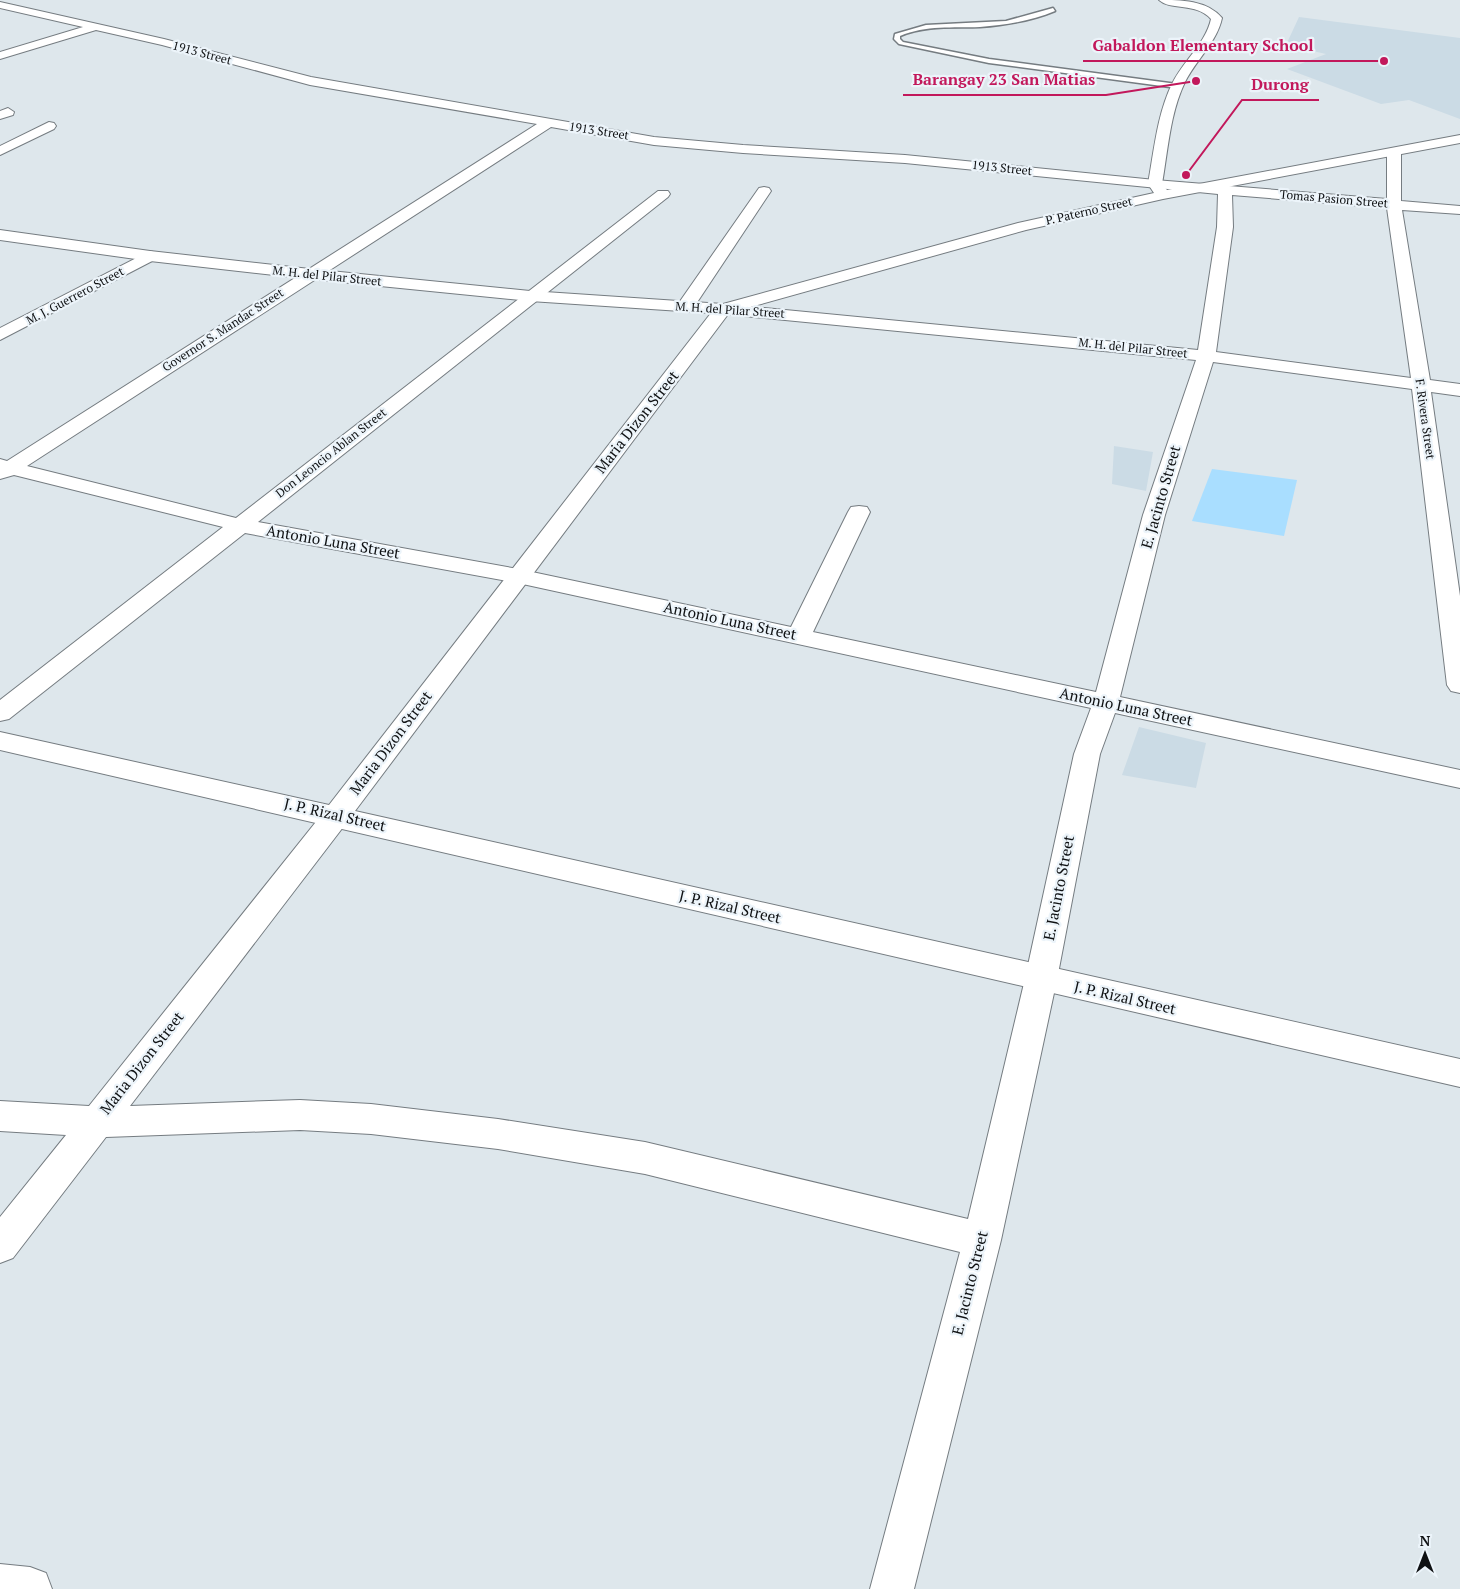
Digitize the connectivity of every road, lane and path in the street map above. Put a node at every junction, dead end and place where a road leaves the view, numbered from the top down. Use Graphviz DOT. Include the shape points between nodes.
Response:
graph roads {
  1 [pos="36,0"];
  2 [pos="1164,0"];
  3 [pos="4,8"];
  4 [pos="1053,10"];
  5 [pos="95,27"];
  6 [pos="0,56"];
  7 [pos="1178,86"];
  8 [pos="548,123"];
  9 [pos="49,126"];
  10 [pos="1460,139"];
  11 [pos="0,151"];
  12 [pos="1394,152"];
  13 [pos="1159,189"];
  14 [pos="1217,189"];
  15 [pos="764,191"];
  16 [pos="663,194"];
  17 [pos="1394,205"];
  18 [pos="1460,210"];
  19 [pos="1,237"];
  20 [pos="150,256"];
  21 [pos="310,274"];
  22 [pos="530,296"];
  23 [pos="685,307"];
  24 [pos="724,309"];
  25 [pos="0,335"];
  26 [pos="1206,356"];
  27 [pos="1421,386"];
  28 [pos="1460,390"];
  29 [pos="4,469"];
  30 [pos="859,512"];
  31 [pos="239,525"];
  32 [pos="518,576"];
  33 [pos="799,636"];
  34 [pos="1460,685"];
  35 [pos="1106,703"];
  36 [pos="0,713"];
  37 [pos="0,741"];
  38 [pos="1460,779"];
  39 [pos="337,816"];
  40 [pos="1041,979"];
  41 [pos="1460,1073"];
  42 [pos="0,1116"];
  43 [pos="96,1122"];
  44 [pos="982,1240"];
  45 [pos="0,1246"];
  46 [pos="0,1586"];
  47 [pos="30,1589"];
  48 [pos="892,1589"];
  1 -- 3 [label="street"];
  2 -- 7 [label="street" via="1204,8 1217,18"];
  3 -- 5 [label="street, 1913 Street"];
  4 -- 7 [label="lane" via="1019,21 914,30 897,39 901,43 989,61"];
  5 -- 6 [label="street"];
  5 -- 8 [label="street, 1913 Street" via="310,81"];
  7 -- 13 [label="street" via="1171,100"];
  8 -- 13 [label="street, 1913 Street" via="654,141 905,159"];
  8 -- 21 [label="street, Governor S. Mandac Street"];
  9 -- 11 [label="street"];
  10 -- 12 [label="street, P. Paterno Street"];
  12 -- 14 [label="street, P. Paterno Street"];
  12 -- 17 [label="street, F. Rivera Street"];
  13 -- 14 [label="street, P. Paterno Street"];
  13 -- 24 [label="street, P. Paterno Street"];
  14 -- 17 [label="street, Tomas Pasion Street"];
  14 -- 26 [label="street, E. Jacinto Street" via="1225,227"];
  15 -- 23 [label="street"];
  16 -- 22 [label="street, Don Leoncio Ablan Street"];
  17 -- 18 [label="street, Tomas Pasion Street"];
  17 -- 27 [label="street, F. Rivera Street"];
  19 -- 20 [label="street, M. H. del Pilar Street"];
  20 -- 21 [label="street, M. H. del Pilar Street"];
  20 -- 25 [label="street, M. J. Guerrero Street"];
  21 -- 22 [label="street, M. H. del Pilar Street"];
  21 -- 29 [label="street, Governor S. Mandac Street"];
  22 -- 23 [label="street, M. H. del Pilar Street"];
  22 -- 31 [label="street, Don Leoncio Ablan Street"];
  23 -- 24 [label="street, M. H. del Pilar Street"];
  24 -- 26 [label="street, M. H. del Pilar Street"];
  24 -- 32 [label="street, Maria Dizon Street"];
  26 -- 27 [label="street, M. H. del Pilar Street"];
  26 -- 35 [label="street, E. Jacinto Street" via="1154,515"];
  27 -- 28 [label="street, M. H. del Pilar Street"];
  27 -- 34 [label="street, F. Rivera Street"];
  29 -- 31 [label="street, Antonio Luna Street"];
  30 -- 33 [label="street"];
  31 -- 32 [label="street, Antonio Luna Street"];
  31 -- 36 [label="street, Don Leoncio Ablan Street"];
  32 -- 33 [label="street, Antonio Luna Street"];
  32 -- 39 [label="street, Maria Dizon Street"];
  33 -- 35 [label="street, Antonio Luna Street"];
  35 -- 38 [label="street, Antonio Luna Street"];
  35 -- 40 [label="street, E. Jacinto Street" via="1078,790"];
  37 -- 39 [label="street, J. P. Rizal Street"];
  39 -- 40 [label="street, J. P. Rizal Street"];
  39 -- 43 [label="street, Maria Dizon Street"];
  40 -- 41 [label="street, J. P. Rizal Street"];
  40 -- 44 [label="street, E. Jacinto Street"];
  42 -- 43 [label="street"];
  43 -- 44 [label="street" via="300,1115 371,1119 498,1134 645,1158"];
  43 -- 45 [label="street, Maria Dizon Street"];
  44 -- 48 [label="street, E. Jacinto Street"];
  46 -- 47 [label="street"];
}
